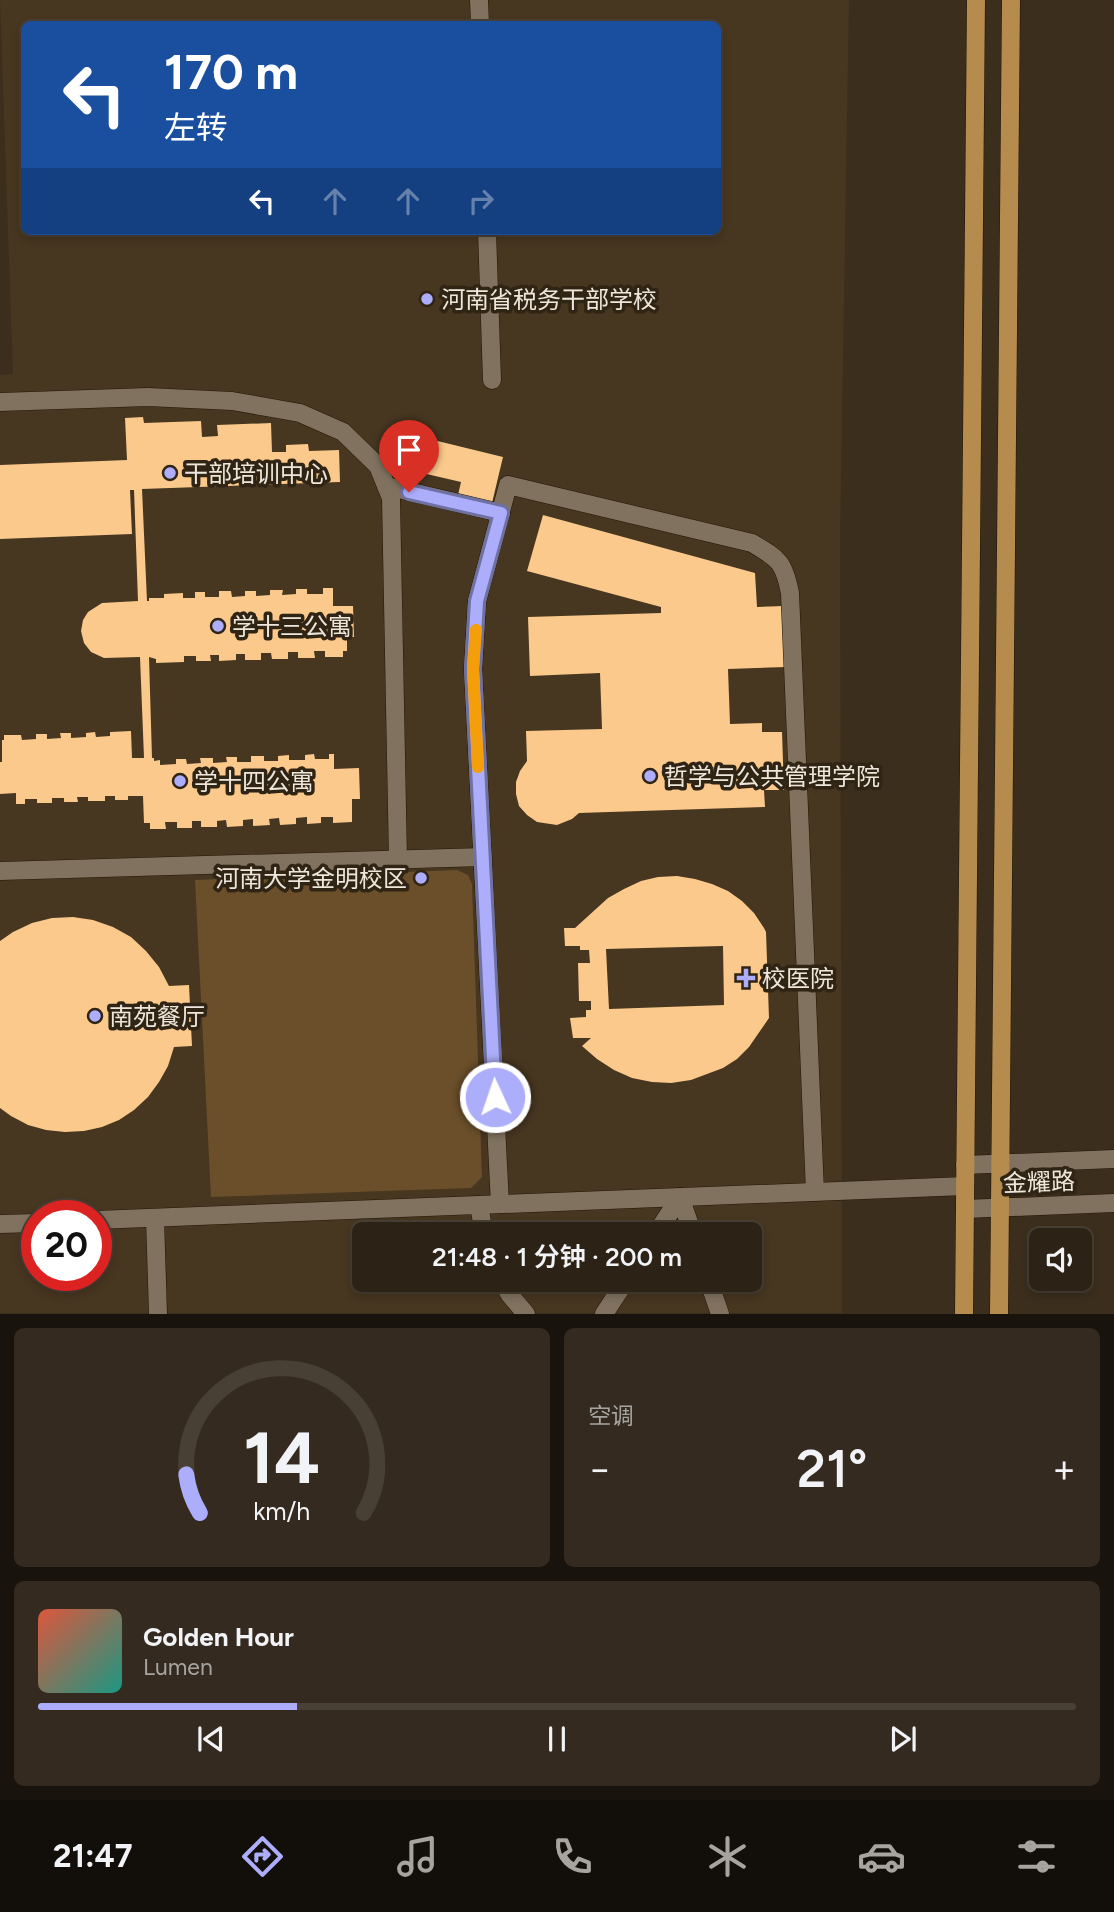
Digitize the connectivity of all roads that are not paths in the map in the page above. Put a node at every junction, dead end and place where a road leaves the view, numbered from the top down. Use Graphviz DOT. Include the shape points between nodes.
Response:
graph roads {
  1 [pos="479,0"];
  2 [pos="976,0"];
  3 [pos="1011,0"];
  4 [pos="480,21"];
  5 [pos="487,235"];
  6 [pos="492,380"];
  7 [pos="0,402"];
  8 [pos="386,486"];
  9 [pos="501,513"];
  10 [pos="483,857"];
  11 [pos="398,860"];
  12 [pos="0,871"];
  13 [pos="1114,1158"];
  14 [pos="1000,1163"];
  15 [pos="965,1165"];
  16 [pos="965,1186"];
  17 [pos="815,1192"];
  18 [pos="680,1197"];
  19 [pos="1114,1203"];
  20 [pos="500,1204"];
  21 [pos="479,1205"];
  22 [pos="1000,1208"];
  23 [pos="965,1209"];
  24 [pos="155,1218"];
  25 [pos="112,1219"];
  26 [pos="482,1222"];
  27 [pos="664,1222"];
  28 [pos="689,1222"];
  29 [pos="21,1223"];
  30 [pos="0,1224"];
  31 [pos="508,1292"];
  32 [pos="618,1292"];
  33 [pos="712,1292"];
  34 [pos="158,1314"];
  35 [pos="526,1314"];
  36 [pos="604,1314"];
  37 [pos="720,1314"];
  38 [pos="964,1314"];
  39 [pos="999,1314"];
  1 -- 4 [label="street"];
  2 -- 15 [label="main road"];
  3 -- 14 [label="main road"];
  5 -- 6 [label="street"];
  7 -- 8 [label="street" via="148,397 232,401 300,412 343,432 378,466"];
  8 -- 9 [label="street"];
  8 -- 11 [label="street" via="391,498"];
  9 -- 10 [label="street" via="477,601 474,656"];
  9 -- 17 [label="street" via="508,485 752,543 776,557 786,572"];
  10 -- 11 [label="street"];
  10 -- 20 [label="street"];
  11 -- 12 [label="street"];
  13 -- 14 [label="street, 金耀路"];
  14 -- 15 [label="street, 金耀路"];
  14 -- 22 [label="main road"];
  15 -- 16 [label="main road"];
  16 -- 17 [label="street"];
  16 -- 23 [label="main road"];
  17 -- 18 [label="street"];
  18 -- 20 [label="street"];
  18 -- 27 [label="street"];
  18 -- 28 [label="street"];
  19 -- 22 [label="street, 金耀路"];
  20 -- 21 [label="street"];
  21 -- 24 [label="street"];
  21 -- 26 [label="street"];
  22 -- 23 [label="street, 金耀路"];
  22 -- 39 [label="main road"];
  23 -- 38 [label="main road"];
  24 -- 25 [label="street"];
  24 -- 34 [label="street"];
  29 -- 30 [label="street"];
  31 -- 35 [label="street"];
  32 -- 36 [label="street"];
  33 -- 37 [label="street"];
}
